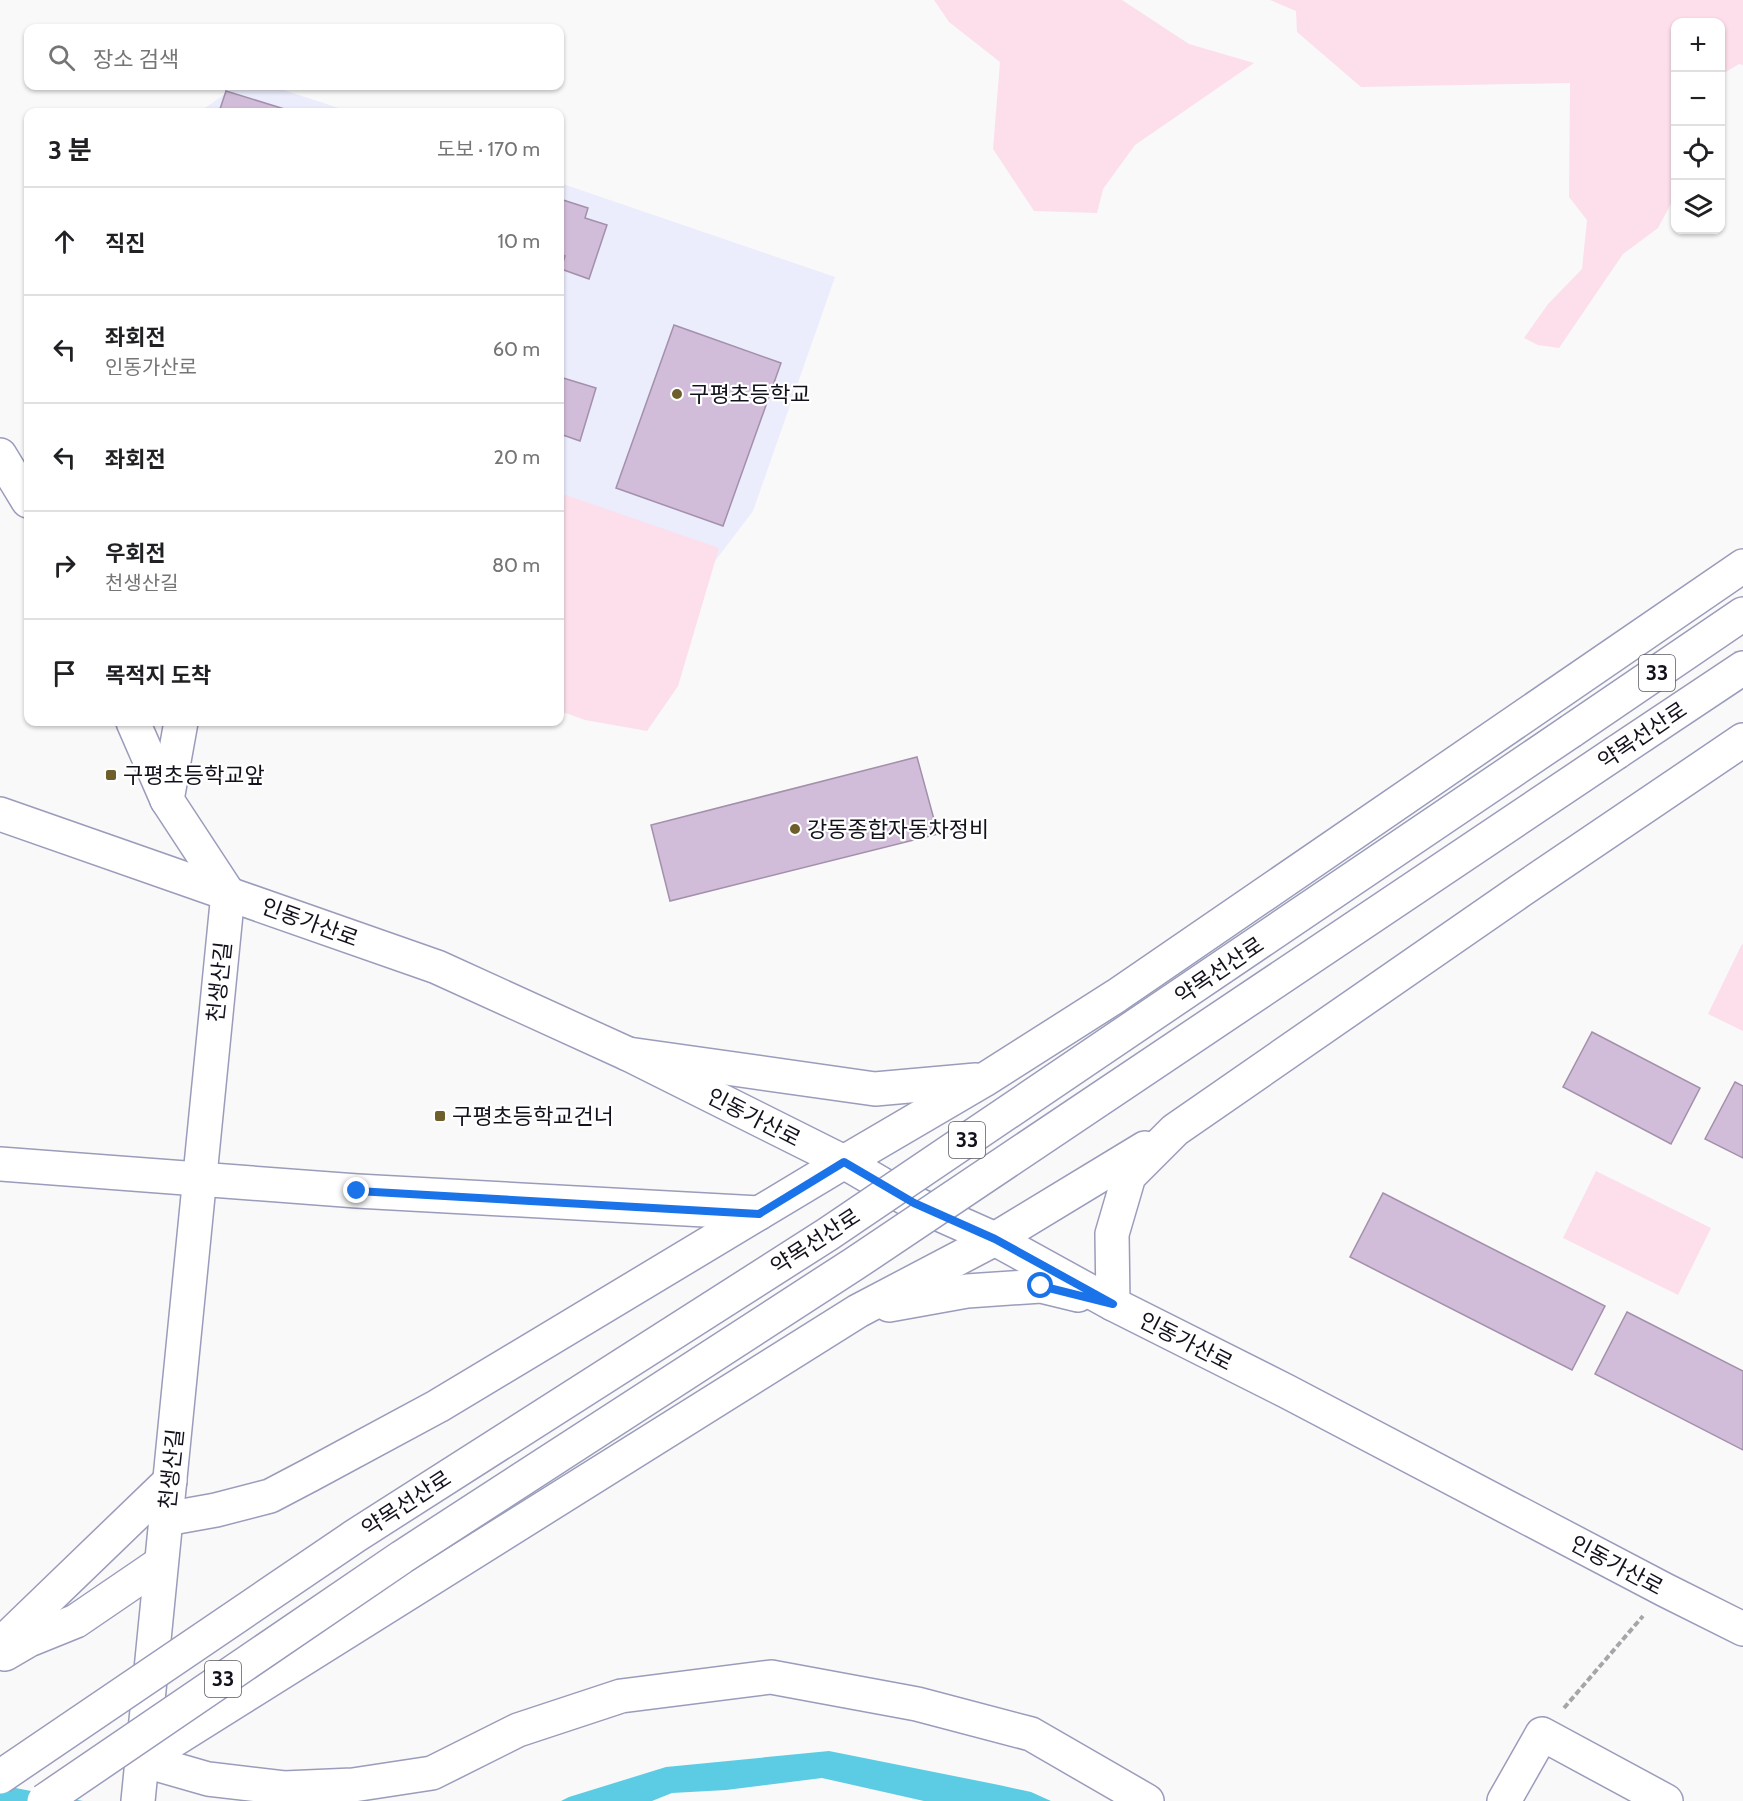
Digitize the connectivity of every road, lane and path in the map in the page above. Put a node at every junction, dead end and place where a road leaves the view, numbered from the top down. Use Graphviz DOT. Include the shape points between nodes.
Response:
graph roads {
  1 [pos="0,455"];
  2 [pos="24,494"];
  3 [pos="1743,566"];
  4 [pos="1743,614"];
  5 [pos="1743,668"];
  6 [pos="135,726"];
  7 [pos="180,726"];
  8 [pos="1743,740"];
  9 [pos="167,800"];
  10 [pos="0,814"];
  11 [pos="228,892"];
  12 [pos="628,1054"];
  13 [pos="984,1080"];
  14 [pos="1175,1130"];
  15 [pos="844,1162"];
  16 [pos="0,1164"];
  17 [pos="200,1178"];
  18 [pos="759,1214"];
  19 [pos="995,1239"];
  20 [pos="1113,1304"];
  21 [pos="858,1311"];
  22 [pos="170,1480"];
  23 [pos="165,1519"];
  24 [pos="161,1563"];
  25 [pos="1665,1590"];
  26 [pos="1743,1629"];
  27 [pos="0,1645"];
  28 [pos="0,1657"];
  29 [pos="1542,1734"];
  30 [pos="142,1760"];
  31 [pos="0,1777"];
  32 [pos="44,1801"];
  33 [pos="138,1801"];
  34 [pos="1147,1801"];
  35 [pos="1504,1801"];
  36 [pos="1666,1801"];
  1 -- 2 [label="main road"];
  3 -- 13 [label="main road" via="1116,996"];
  4 -- 31 [label="main road, 약목선산로 / 33, bridge" via="828,1233 355,1536"];
  5 -- 32 [label="main road, 약목선산로 / 33, bridge" via="854,1264 402,1557"];
  6 -- 9 [label="main road"];
  7 -- 9 [label="main road"];
  8 -- 14 [label="main road"];
  9 -- 11 [label="main road"];
  10 -- 11 [label="main road, 인동가산로"];
  11 -- 12 [label="main road, 인동가산로" via="437,967"];
  11 -- 17 [label="main road, 천생산길"];
  12 -- 13 [label="main road" via="875,1089"];
  12 -- 15 [label="main road, 인동가산로"];
  13 -- 15 [label="main road"];
  14 -- 19 [label="main road"];
  14 -- 20 [label="main road" via="1129,1176 1112,1234"];
  15 -- 18 [label="main road"];
  15 -- 19 [label="main road, 인동가산로" via="914,1203"];
  16 -- 17 [label="main road"];
  17 -- 18 [label="main road"];
  17 -- 22 [label="main road, 천생산길"];
  18 -- 23 [label="main road" via="438,1406 270,1496"];
  19 -- 20 [label="main road, 인동가산로"];
  19 -- 21 [label="main road"];
  20 -- 21 [label="main road" via="1041,1286 967,1291"];
  20 -- 25 [label="main road, 인동가산로"];
  21 -- 30 [label="main road"];
  22 -- 23 [label="main road, 천생산길"];
  22 -- 27 [label="main road"];
  23 -- 24 [label="main road, 천생산길"];
  24 -- 28 [label="main road" via="76,1622 29,1640"];
  24 -- 30 [label="main road, 천생산길"];
  25 -- 26 [label="main road, 인동가산로"];
  25 -- 29 [label="path"];
  29 -- 35 [label="main road"];
  29 -- 36 [label="main road"];
  30 -- 33 [label="main road, 천생산길"];
  30 -- 34 [label="main road" via="208,1779 284,1788 353,1785 432,1773 518,1730 621,1696 771,1677 917,1704 1032,1734"];
}
